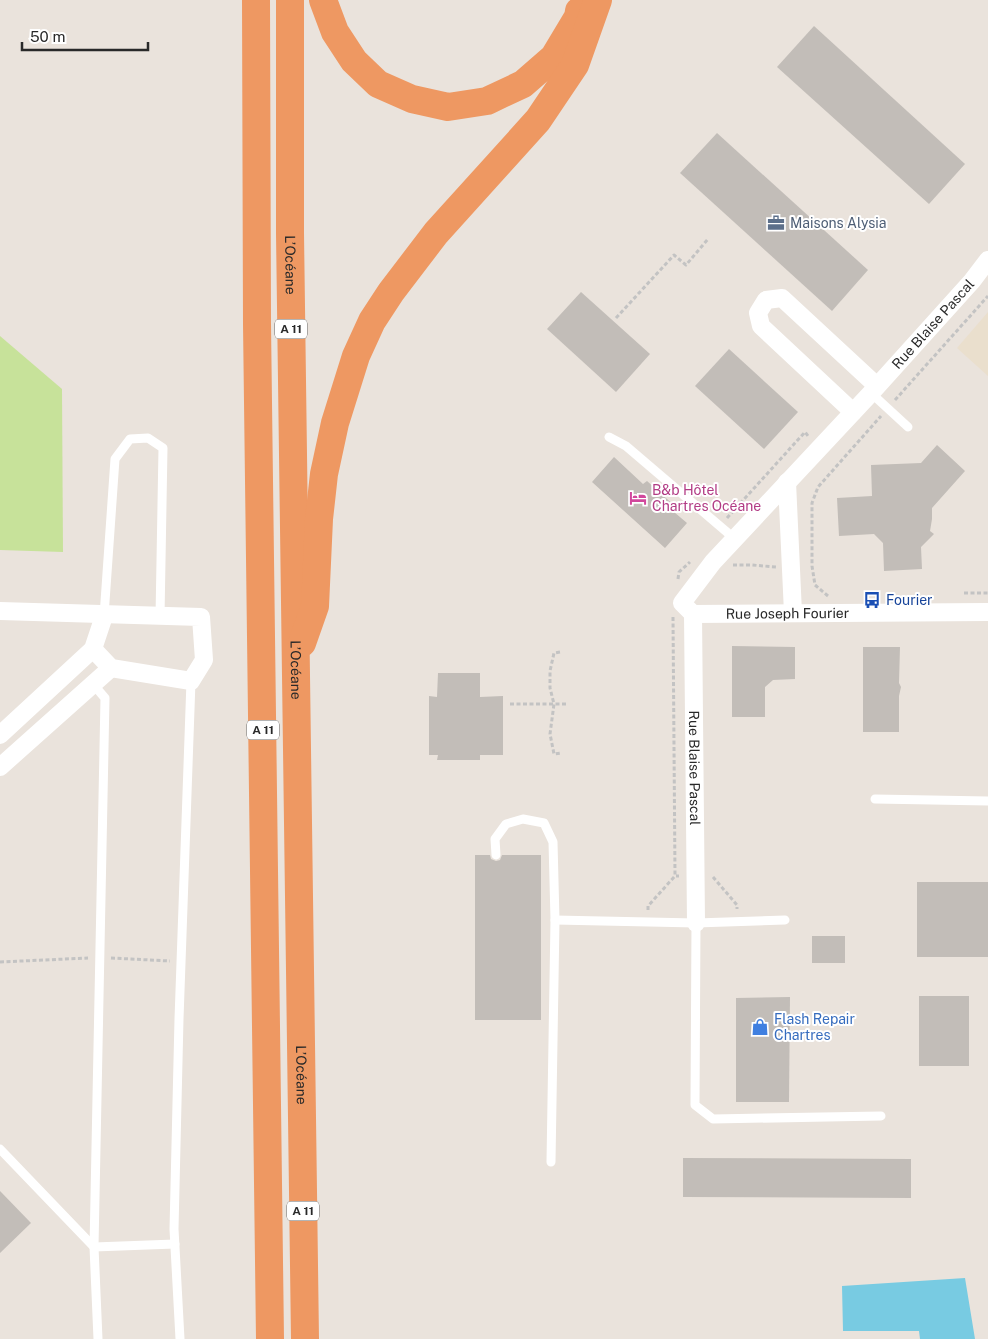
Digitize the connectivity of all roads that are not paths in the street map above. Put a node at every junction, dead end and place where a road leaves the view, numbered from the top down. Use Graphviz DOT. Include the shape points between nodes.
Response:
graph roads {
  1 [pos="256,0"];
  2 [pos="290,0"];
  3 [pos="323,0"];
  4 [pos="582,0"];
  5 [pos="598,0"];
  6 [pos="988,260"];
  7 [pos="874,389"];
  8 [pos="853,412"];
  9 [pos="908,427"];
  10 [pos="609,437"];
  11 [pos="787,482"];
  12 [pos="735,539"];
  13 [pos="687,608"];
  14 [pos="0,612"];
  15 [pos="988,612"];
  16 [pos="793,613"];
  17 [pos="104,616"];
  18 [pos="160,616"];
  19 [pos="93,649"];
  20 [pos="296,659"];
  21 [pos="75,666"];
  22 [pos="111,668"];
  23 [pos="190,681"];
  24 [pos="93,684"];
  25 [pos="0,735"];
  26 [pos="0,767"];
  27 [pos="875,799"];
  28 [pos="988,801"];
  29 [pos="496,855"];
  30 [pos="555,920"];
  31 [pos="785,920"];
  32 [pos="696,923"];
  33 [pos="881,1116"];
  34 [pos="0,1149"];
  35 [pos="551,1162"];
  36 [pos="175,1244"];
  37 [pos="94,1247"];
  38 [pos="98,1339"];
  39 [pos="180,1339"];
  40 [pos="270,1339"];
  41 [pos="305,1339"];
  1 -- 40 [label="highway, A 11"];
  2 -- 20 [label="highway, L’Océane / A 11"];
  3 -- 4 [label="highway" via="335,32 354,61 378,84 412,99 448,107 487,101 524,84 554,57 578,17"];
  5 -- 20 [label="highway" via="575,65 543,113 436,233 372,321 356,356 335,422 319,519 315,606"];
  6 -- 7 [label="street, Rue Blaise Pascal"];
  7 -- 8 [label="street, Rue Blaise Pascal"];
  7 -- 8 [label="street" via="782,298 766,300 758,313 761,326"];
  7 -- 9 [label="lane"];
  8 -- 11 [label="street, Rue Blaise Pascal"];
  10 -- 12 [label="lane" via="626,446"];
  11 -- 12 [label="street, Rue Blaise Pascal"];
  11 -- 16 [label="street"];
  12 -- 13 [label="street, Rue Blaise Pascal" via="713,562"];
  13 -- 16 [label="street, Rue Joseph Fourier"];
  13 -- 32 [label="street, Rue Blaise Pascal"];
  14 -- 17 [label="street"];
  15 -- 16 [label="street, Rue Joseph Fourier"];
  17 -- 18 [label="street"];
  17 -- 18 [label="lane" via="115,459 130,439 148,438 163,448"];
  17 -- 19 [label="street"];
  18 -- 23 [label="street" via="201,617 204,660"];
  19 -- 21 [label="street"];
  19 -- 22 [label="street"];
  20 -- 41 [label="highway, L’Océane / A 11"];
  21 -- 24 [label="street"];
  21 -- 25 [label="street"];
  22 -- 23 [label="street"];
  22 -- 24 [label="street"];
  23 -- 36 [label="lane"];
  24 -- 26 [label="street"];
  24 -- 37 [label="lane" via="105,698"];
  27 -- 28 [label="lane"];
  29 -- 30 [label="lane" via="496,839 506,824 523,819 544,823 553,842"];
  30 -- 32 [label="lane"];
  30 -- 35 [label="lane"];
  31 -- 32 [label="lane"];
  32 -- 33 [label="lane" via="695,1105 713,1119"];
  34 -- 37 [label="lane"];
  36 -- 37 [label="lane"];
  36 -- 39 [label="lane"];
  37 -- 38 [label="lane"];
}
